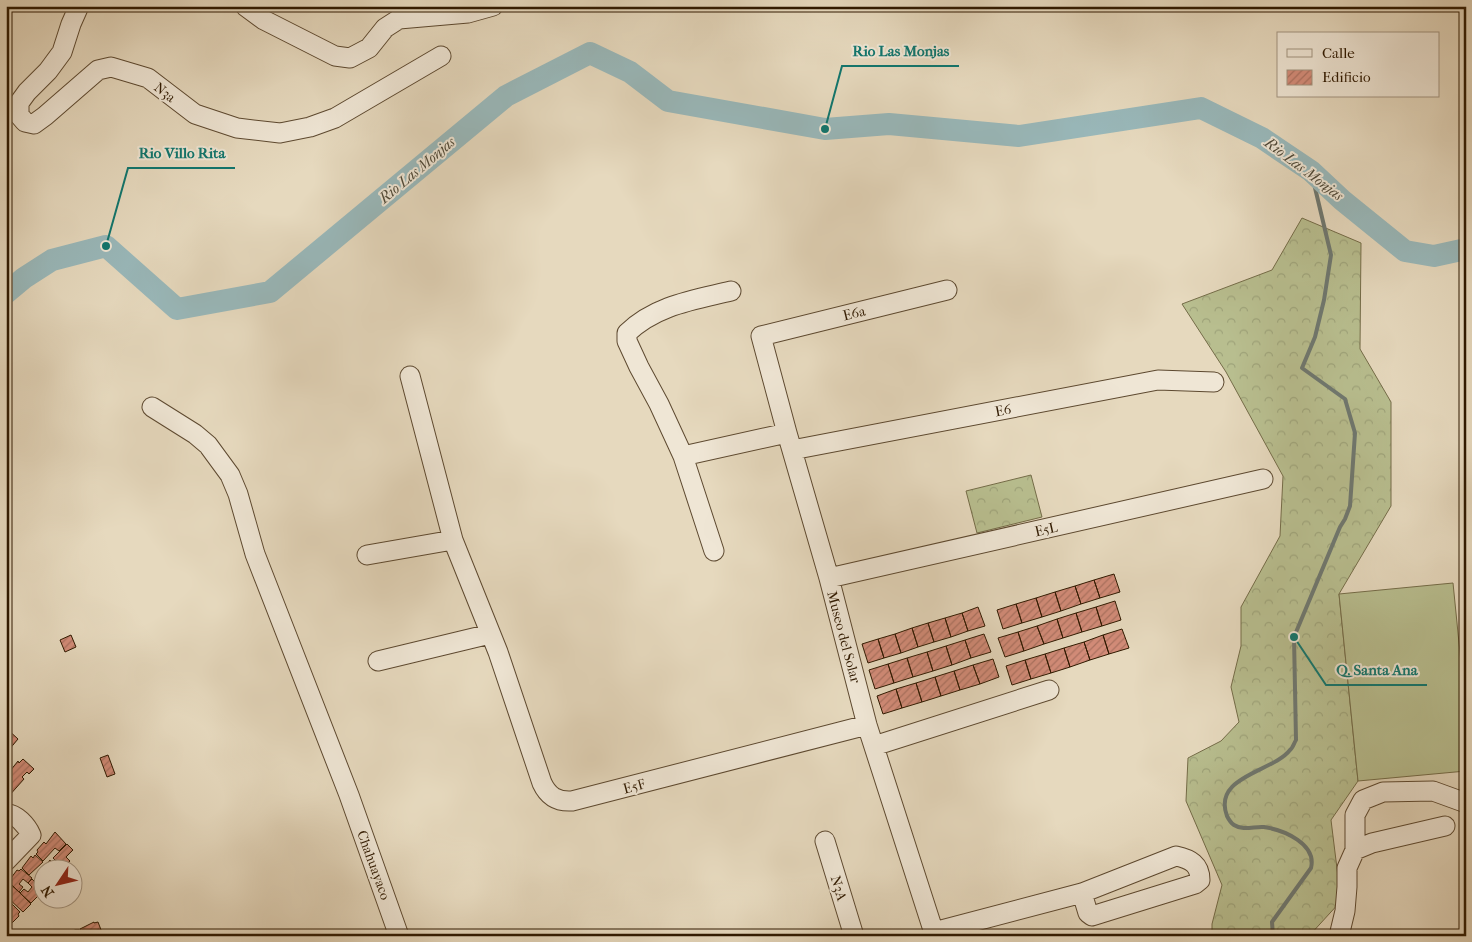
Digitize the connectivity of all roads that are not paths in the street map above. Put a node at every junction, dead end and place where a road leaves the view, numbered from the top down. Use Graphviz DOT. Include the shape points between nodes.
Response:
graph roads {
  1 [pos="79,6"];
  2 [pos="245,6"];
  3 [pos="493,6"];
  4 [pos="441,56"];
  5 [pos="947,290"];
  6 [pos="730,291"];
  7 [pos="761,336"];
  8 [pos="410,376"];
  9 [pos="1214,382"];
  10 [pos="152,407"];
  11 [pos="789,442"];
  12 [pos="683,456"];
  13 [pos="1263,479"];
  14 [pos="453,540"];
  15 [pos="714,551"];
  16 [pos="367,555"];
  17 [pos="829,578"];
  18 [pos="490,634"];
  19 [pos="378,661"];
  20 [pos="1049,690"];
  21 [pos="867,725"];
  22 [pos="874,746"];
  23 [pos="1466,803"];
  24 [pos="6,814"];
  25 [pos="1445,826"];
  26 [pos="825,841"];
  27 [pos="1354,850"];
  28 [pos="6,861"];
  29 [pos="1082,893"];
  30 [pos="935,934"];
  31 [pos="400,936"];
  32 [pos="854,936"];
  33 [pos="1339,936"];
  1 -- 4 [label="street, N3a" via="62,52 19,103 19,115 25,122 34,124 98,70 111,67 148,78 195,114 237,128 280,133 335,118"];
  2 -- 3 [label="street" via="264,20 335,56 350,58 369,48 385,28 399,19 468,13"];
  5 -- 7 [label="street, E6a"];
  6 -- 12 [label="street" via="674,304 652,314 628,333 627,341"];
  7 -- 11 [label="street, Museo del Solar"];
  8 -- 14 [label="street, E5F"];
  9 -- 11 [label="street, E6" via="1158,380"];
  10 -- 31 [label="street, Chahuayaco" via="208,445 230,475 255,554"];
  11 -- 12 [label="street, E6"];
  11 -- 17 [label="street, Museo del Solar"];
  12 -- 15 [label="street"];
  13 -- 17 [label="street, E5L"];
  14 -- 16 [label="street"];
  14 -- 18 [label="street, E5F"];
  17 -- 21 [label="street, Museo del Solar"];
  18 -- 19 [label="street"];
  18 -- 21 [label="street, E5F" via="546,790 564,802"];
  20 -- 22 [label="street"];
  21 -- 22 [label="street, Museo del Solar"];
  22 -- 30 [label="street, Museo del Solar"];
  23 -- 27 [label="street" via="1433,791 1383,792 1363,800 1355,816"];
  24 -- 28 [label="street" via="15,817 30,835"];
  25 -- 27 [label="street"];
  26 -- 32 [label="street, N3A"];
  27 -- 33 [label="street" via="1347,868 1345,911"];
  29 -- 29 [label="street" via="1092,916 1195,884 1200,880 1200,874 1188,859 1176,856"];
  29 -- 30 [label="street"];
}
